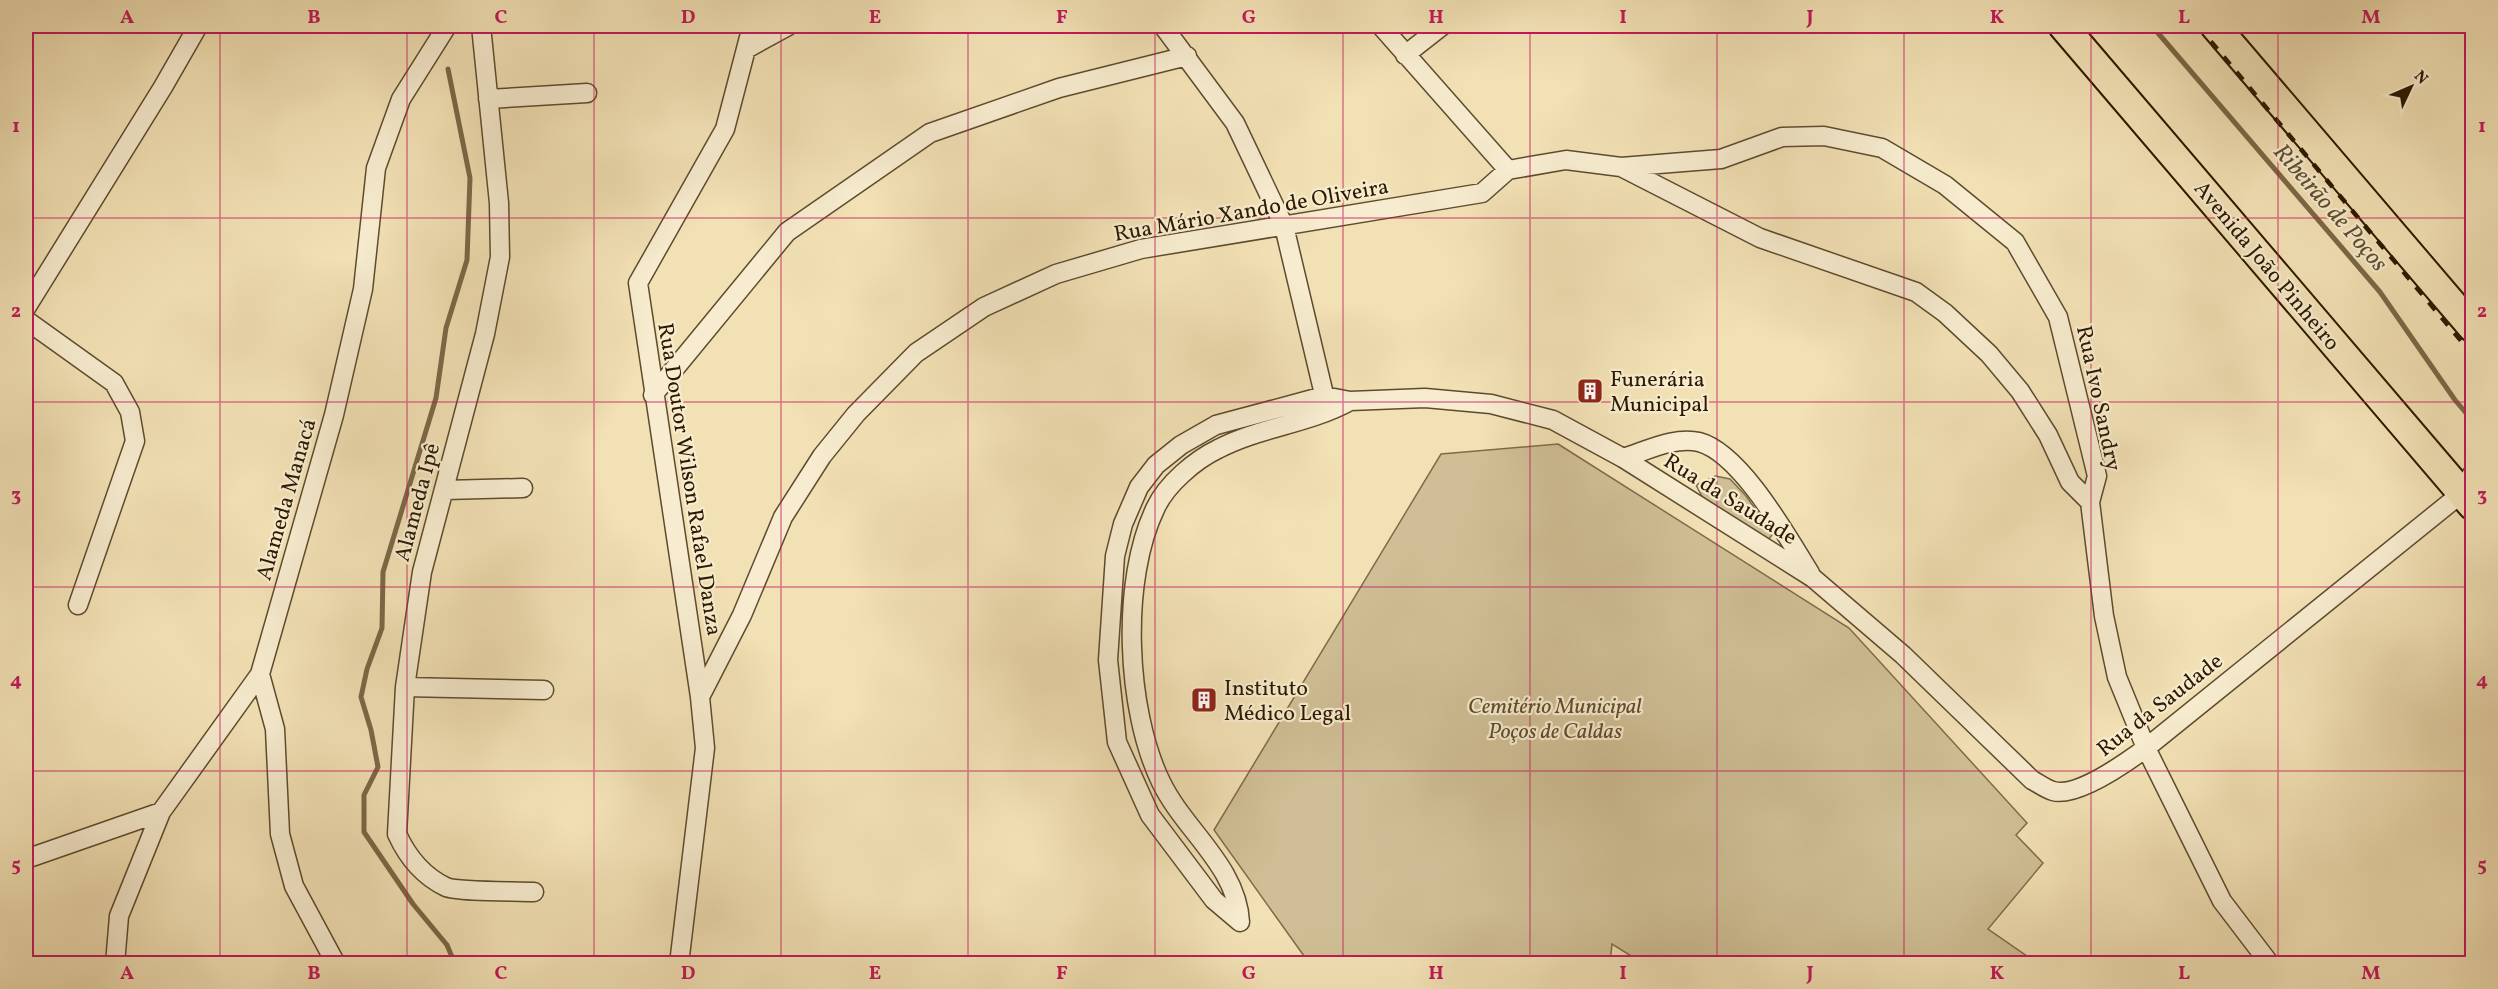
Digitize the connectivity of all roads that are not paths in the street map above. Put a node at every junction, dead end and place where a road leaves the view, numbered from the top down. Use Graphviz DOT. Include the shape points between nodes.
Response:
graph roads {
  1 [pos="198,26"];
  2 [pos="447,26"];
  3 [pos="481,26"];
  4 [pos="752,26"];
  5 [pos="788,26"];
  6 [pos="1163,26"];
  7 [pos="1381,26"];
  8 [pos="1442,26"];
  9 [pos="2063,26"];
  10 [pos="2215,26"];
  11 [pos="748,48"];
  12 [pos="1405,55"];
  13 [pos="1187,56"];
  14 [pos="587,93"];
  15 [pos="488,99"];
  16 [pos="1621,167"];
  17 [pos="1508,170"];
  18 [pos="1284,226"];
  19 [pos="26,308"];
  20 [pos="26,320"];
  21 [pos="2472,327"];
  22 [pos="653,395"];
  23 [pos="1326,405"];
  24 [pos="1623,458"];
  25 [pos="523,488"];
  26 [pos="445,490"];
  27 [pos="2469,491"];
  28 [pos="2090,502"];
  29 [pos="1813,578"];
  30 [pos="78,605"];
  31 [pos="260,674"];
  32 [pos="405,687"];
  33 [pos="544,690"];
  34 [pos="700,697"];
  35 [pos="2146,748"];
  36 [pos="161,812"];
  37 [pos="26,859"];
  38 [pos="534,892"];
  39 [pos="115,963"];
  40 [pos="336,963"];
  41 [pos="679,963"];
  42 [pos="2270,963"];
  1 -- 19 [label="street"];
  2 -- 31 [label="street, Alameda Manacá" via="401,99 376,168 361,300 334,415"];
  3 -- 15 [label="street, Alameda Ipê"];
  4 -- 11 [label="street, Rua Doutor Wilson Rafael Danza"];
  5 -- 11 [label="street"];
  6 -- 13 [label="street"];
  7 -- 12 [label="street"];
  8 -- 12 [label="street"];
  9 -- 27 [label="main road, Avenida João Pinheiro"];
  10 -- 21 [label="main road"];
  11 -- 22 [label="street, Rua Doutor Wilson Rafael Danza" via="725,129 638,283"];
  12 -- 17 [label="street"];
  13 -- 18 [label="street" via="1235,123"];
  13 -- 22 [label="street" via="1059,88 930,133 787,232"];
  14 -- 15 [label="street"];
  15 -- 26 [label="street, Alameda Ipê" via="499,203 500,257 485,334"];
  16 -- 17 [label="street" via="1566,160"];
  16 -- 28 [label="street" via="1760,238 1916,292 1989,354 2020,391 2048,435 2070,482"];
  16 -- 28 [label="street, Rua Ivo Sandry" via="1721,159 1782,137 1824,136 1882,148 1945,185 2015,242 2058,317 2097,476"];
  17 -- 18 [label="street, Rua Mário Xando de Oliveira" via="1482,193"];
  18 -- 23 [label="street"];
  18 -- 34 [label="street, Rua Mário Xando de Oliveira" via="1141,249 1056,274 984,307 916,352 822,456 783,517 742,615"];
  20 -- 30 [label="street" via="114,383 130,412 135,441"];
  22 -- 34 [label="street, Rua Doutor Wilson Rafael Danza"];
  23 -- 23 [label="street, Rua da Saudade" via="1216,425 1181,445 1156,465 1139,487 1115,556 1108,660 1117,742 1150,814 1214,900 1240,922 1238,898 1228,877 1161,783 1142,734 1136,695 1132,603 1142,544 1156,506 1176,481 1218,448"];
  23 -- 24 [label="street, Rua da Saudade" via="1425,398 1491,404 1553,420"];
  24 -- 29 [label="street, Rua da Saudade"];
  24 -- 29 [label="street, Rua da Saudade" via="1677,441 1700,442 1724,456 1748,480"];
  25 -- 26 [label="street"];
  26 -- 32 [label="street, Alameda Ipê" via="422,572"];
  27 -- 35 [label="street, Rua da Saudade"];
  28 -- 35 [label="street, Rua Ivo Sandry" via="2104,616 2117,677"];
  29 -- 35 [label="street, Rua da Saudade" via="1904,655 2032,780 2054,792 2109,775"];
  31 -- 36 [label="street, Alameda Manacá"];
  31 -- 40 [label="street" via="275,729 276,793 294,886"];
  32 -- 33 [label="street"];
  32 -- 38 [label="street, Alameda Ipê" via="397,834 406,853 424,872 447,887"];
  34 -- 41 [label="street, Rua Doutor Wilson Rafael Danza" via="705,748"];
  35 -- 42 [label="street, Rua Ivo Sandry" via="2222,901"];
  36 -- 37 [label="street"];
  36 -- 39 [label="street, Alameda Manacá" via="119,916"];
}
